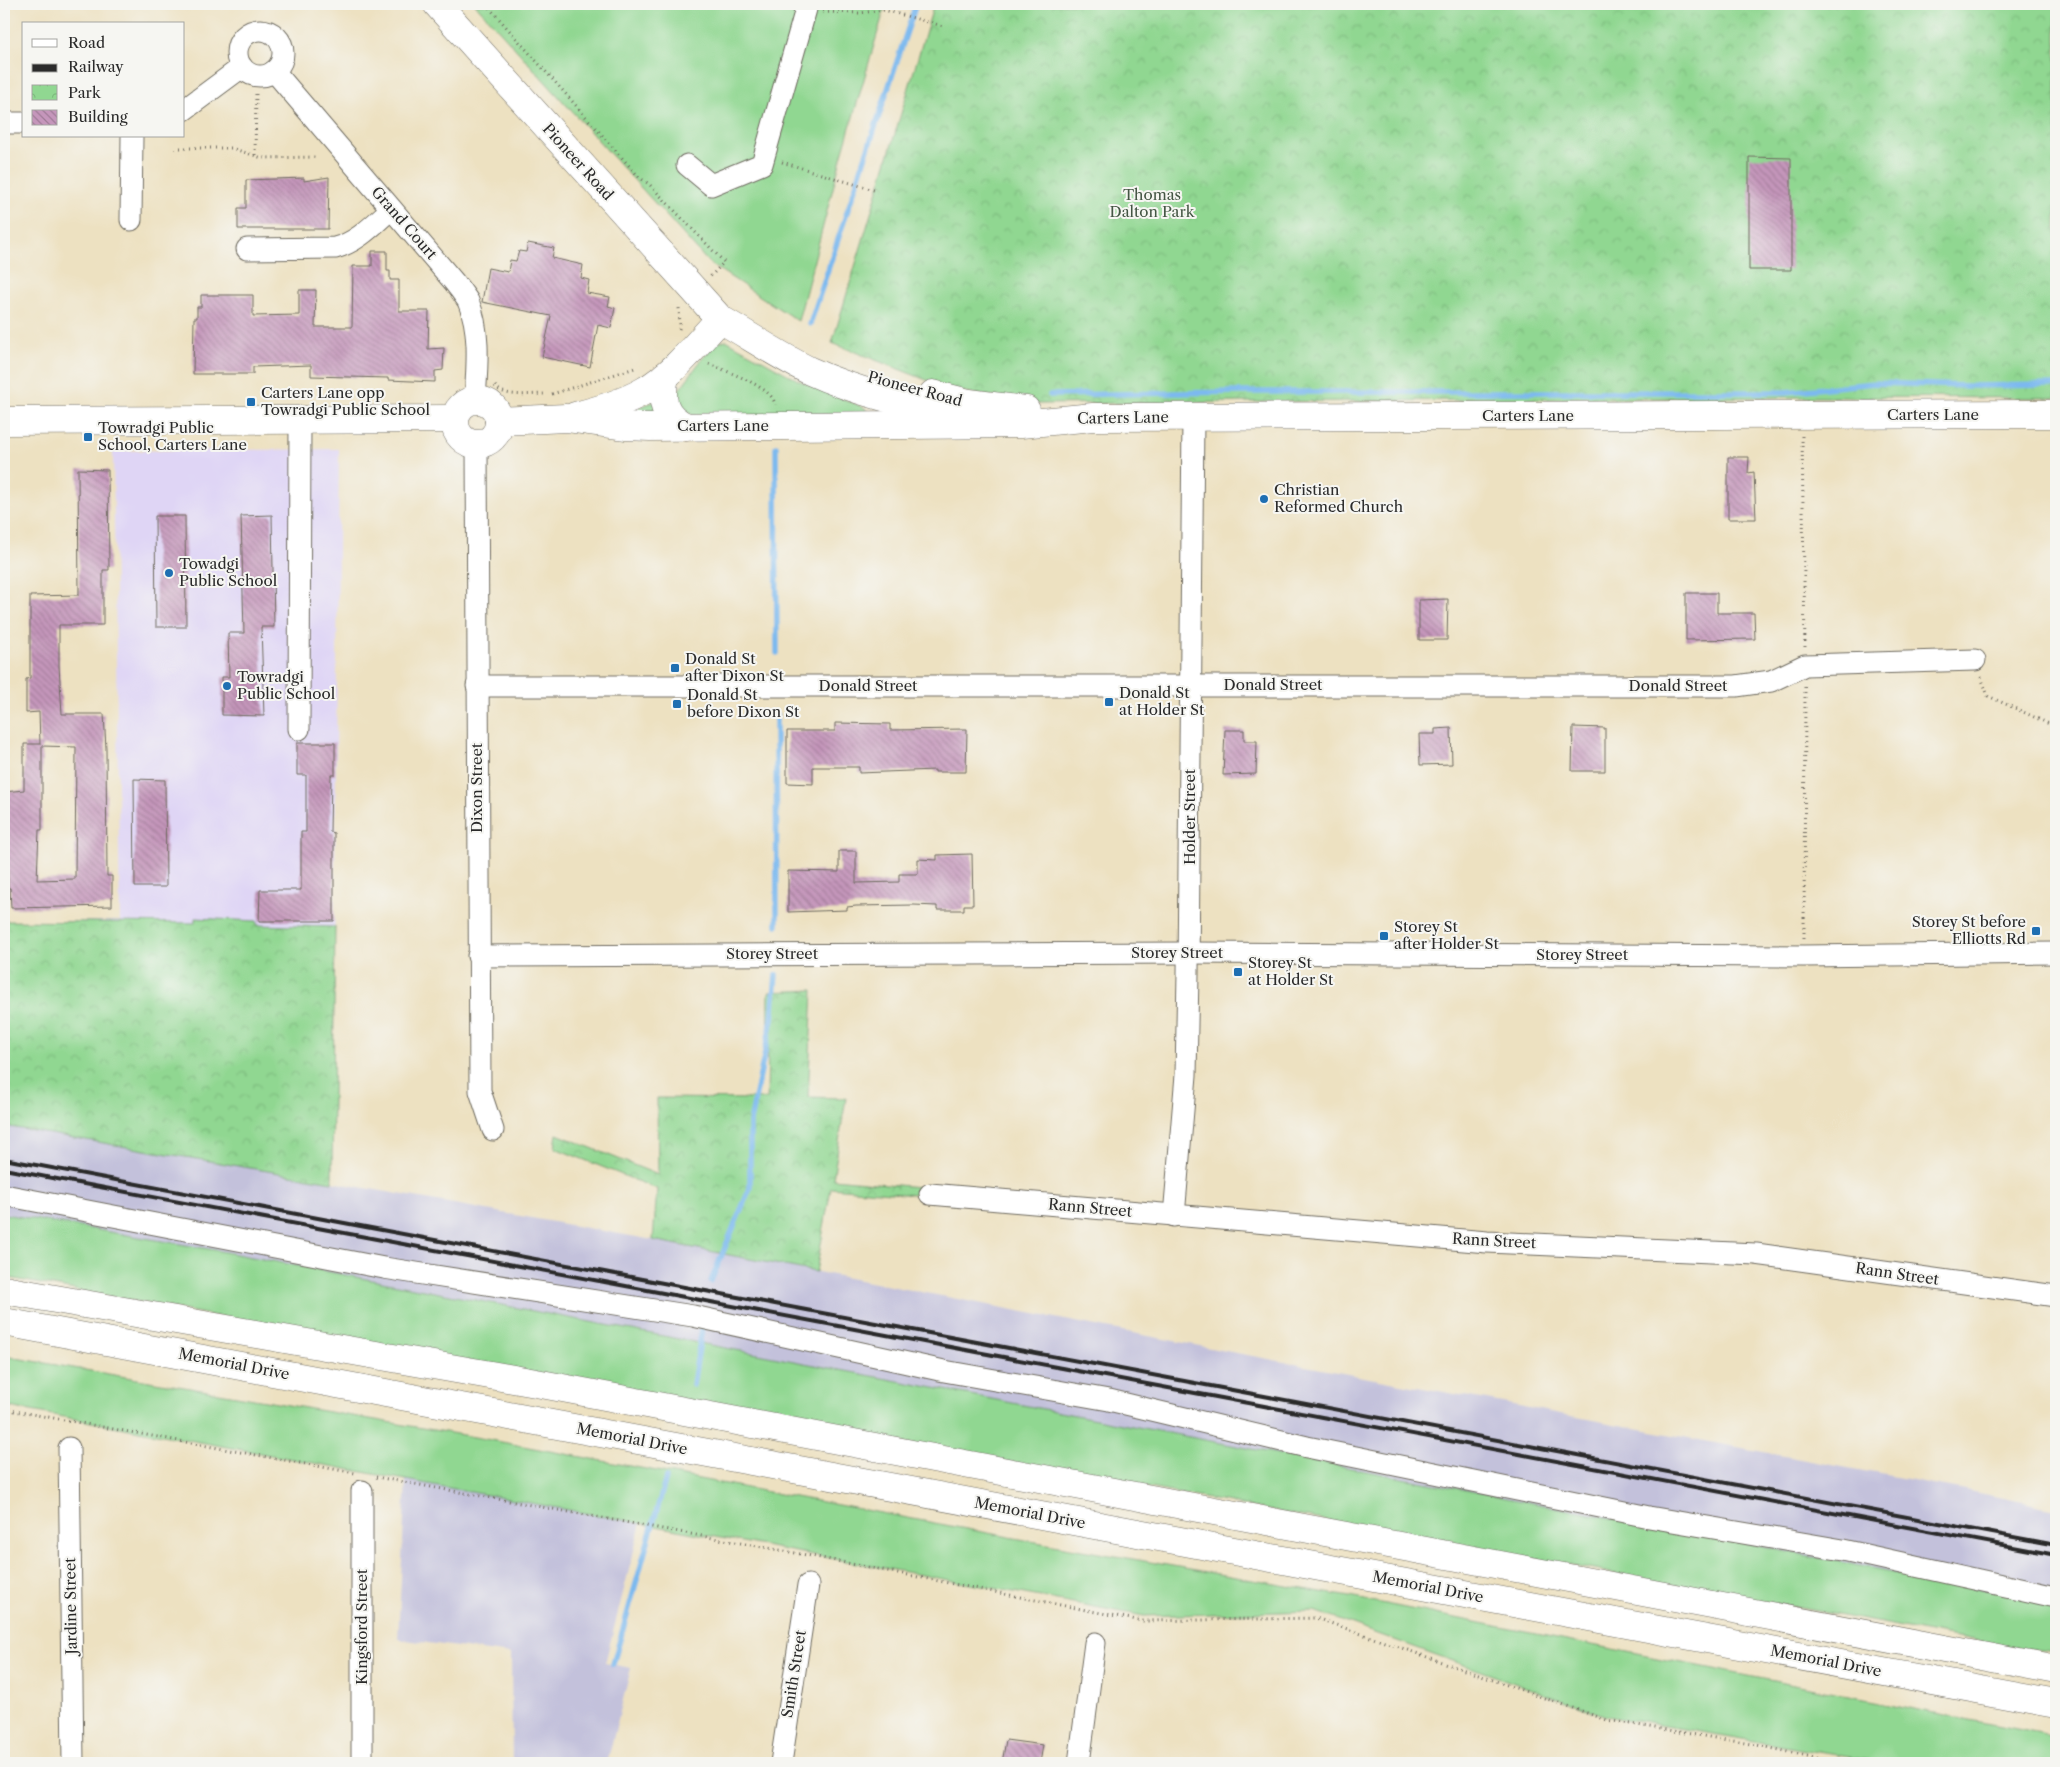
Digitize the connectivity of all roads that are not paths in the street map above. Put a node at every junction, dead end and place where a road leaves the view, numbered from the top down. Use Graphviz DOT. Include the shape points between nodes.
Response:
graph roads {
  1 [pos="437,4"];
  2 [pos="804,6"];
  3 [pos="242,67"];
  4 [pos="274,71"];
  5 [pos="185,109"];
  6 [pos="22,123"];
  7 [pos="4,124"];
  8 [pos="132,138"];
  9 [pos="687,165"];
  10 [pos="391,208"];
  11 [pos="131,220"];
  12 [pos="247,250"];
  13 [pos="720,319"];
  14 [pos="653,371"];
  15 [pos="484,390"];
  16 [pos="928,408"];
  17 [pos="2056,414"];
  18 [pos="1094,417"];
  19 [pos="1193,417"];
  20 [pos="300,418"];
  21 [pos="566,418"];
  22 [pos="454,419"];
  23 [pos="4,421"];
  24 [pos="499,421"];
  25 [pos="1001,424"];
  26 [pos="686,426"];
  27 [pos="477,445"];
  28 [pos="1975,660"];
  29 [pos="1191,685"];
  30 [pos="477,686"];
  31 [pos="300,729"];
  32 [pos="1189,952"];
  33 [pos="2056,953"];
  34 [pos="478,956"];
  35 [pos="493,1130"];
  36 [pos="930,1194"];
  37 [pos="4,1195"];
  38 [pos="1174,1216"];
  39 [pos="4,1290"];
  40 [pos="2056,1296"];
  41 [pos="4,1322"];
  42 [pos="69,1448"];
  43 [pos="363,1480"];
  44 [pos="808,1585"];
  45 [pos="2056,1597"];
  46 [pos="1095,1643"];
  47 [pos="2056,1670"];
  48 [pos="2056,1704"];
  49 [pos="73,1763"];
  50 [pos="362,1763"];
  51 [pos="781,1763"];
  52 [pos="1079,1763"];
  1 -- 13 [label="main road, Pioneer Road"];
  2 -- 9 [label="street" via="762,164 711,185"];
  3 -- 4 [label="street" via="260,76"];
  3 -- 4 [label="street" via="238,60 238,45 248,33 262,30 280,43 282,58"];
  3 -- 5 [label="street"];
  4 -- 10 [label="street, Grand Court"];
  6 -- 7 [label="street"];
  8 -- 11 [label="street"];
  10 -- 12 [label="street" via="344,246"];
  10 -- 15 [label="street, Grand Court" via="467,300 474,318"];
  13 -- 14 [label="main road, Carters Lane" via="680,345"];
  13 -- 16 [label="main road, Pioneer Road" via="809,370 857,389"];
  13 -- 18 [label="main road, Pioneer Road" via="739,317 751,320 841,367 924,392 969,403"];
  14 -- 21 [label="main road, Carters Lane" via="646,390 621,402"];
  14 -- 26 [label="main road" via="668,414"];
  15 -- 22 [label="main road" via="461,405"];
  15 -- 24 [label="main road"];
  16 -- 25 [label="main road, Carters Lane"];
  17 -- 19 [label="main road, Carters Lane"];
  18 -- 19 [label="main road, Carters Lane"];
  18 -- 25 [label="main road, Carters Lane"];
  19 -- 29 [label="street, Holder Street"];
  20 -- 22 [label="main road"];
  20 -- 23 [label="main road"];
  20 -- 31 [label="street"];
  21 -- 24 [label="main road, Carters Lane"];
  21 -- 26 [label="main road, Carters Lane" via="625,426"];
  22 -- 27 [label="main road" via="460,437"];
  24 -- 27 [label="main road" via="491,440"];
  25 -- 26 [label="main road, Carters Lane"];
  27 -- 30 [label="street, Dixon Street"];
  28 -- 29 [label="street, Donald Street" via="1805,665 1770,681 1736,686"];
  29 -- 30 [label="street, Donald Street"];
  29 -- 32 [label="street, Holder Street"];
  30 -- 34 [label="street, Dixon Street"];
  32 -- 33 [label="street, Storey Street" via="1804,956"];
  32 -- 34 [label="street, Storey Street"];
  32 -- 38 [label="street, Holder Street" via="1186,1075"];
  34 -- 35 [label="street, Dixon Street" via="480,1091"];
  36 -- 38 [label="street, Rann Street"];
  37 -- 45 [label="street" via="384,1268 693,1316 944,1371 1109,1400 1307,1447 1649,1517 1843,1550"];
  38 -- 40 [label="street, Rann Street" via="1487,1242 1756,1254"];
  39 -- 47 [label="main road" via="536,1383"];
  41 -- 48 [label="main road, Memorial Drive"];
  42 -- 49 [label="street, Jardine Street"];
  43 -- 50 [label="street, Kingsford Street"];
  44 -- 51 [label="street, Smith Street"];
  46 -- 52 [label="street"];
}
